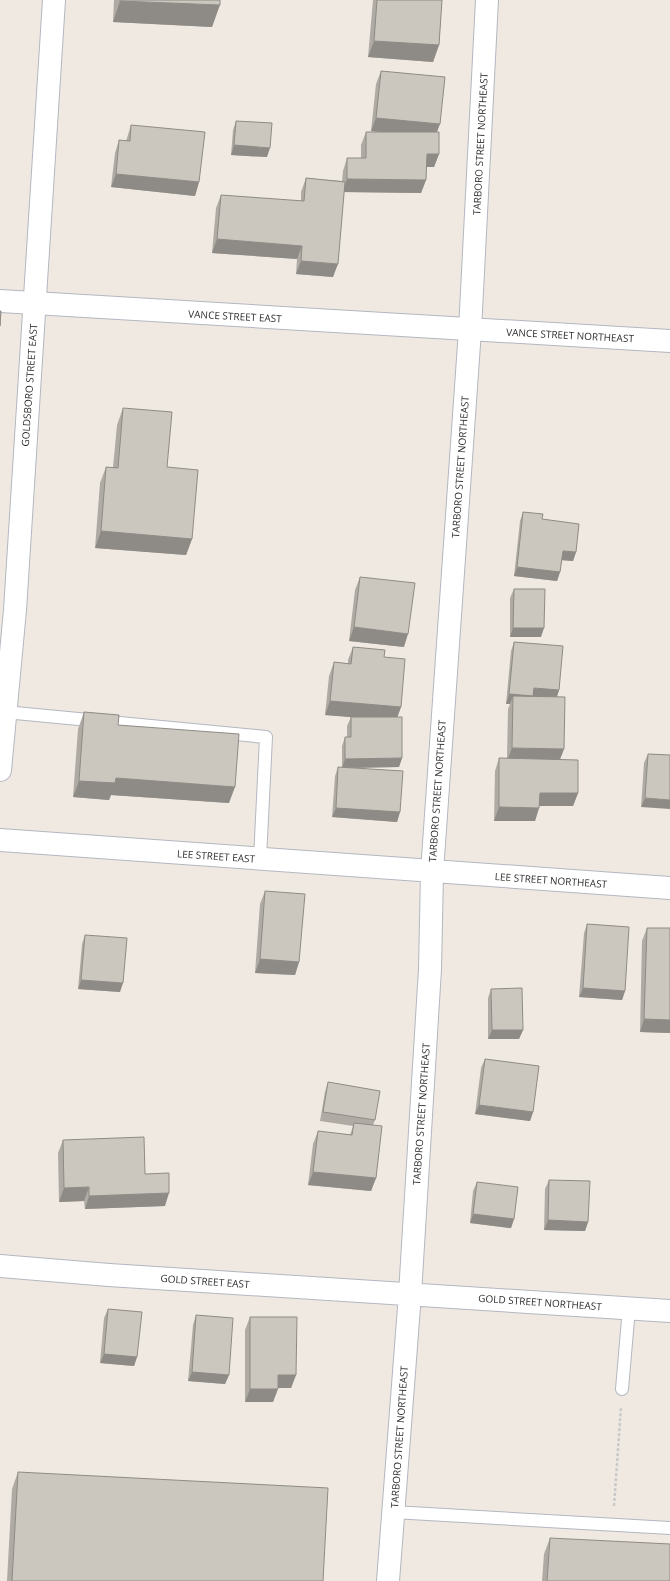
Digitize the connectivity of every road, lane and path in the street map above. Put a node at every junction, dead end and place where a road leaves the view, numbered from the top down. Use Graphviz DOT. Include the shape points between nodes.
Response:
graph roads {
  1 [pos="54,0"];
  2 [pos="487,0"];
  3 [pos="0,301"];
  4 [pos="35,304"];
  5 [pos="470,330"];
  6 [pos="670,341"];
  7 [pos="5,712"];
  8 [pos="0,770"];
  9 [pos="0,840"];
  10 [pos="260,860"];
  11 [pos="432,872"];
  12 [pos="670,888"];
  13 [pos="0,1266"];
  14 [pos="410,1294"];
  15 [pos="629,1308"];
  16 [pos="670,1311"];
  17 [pos="622,1389"];
  18 [pos="393,1512"];
  19 [pos="613,1525"];
  20 [pos="670,1528"];
  21 [pos="388,1581"];
  1 -- 4 [label="street, GOLDSBORO STREET EAST"];
  2 -- 5 [label="street, TARBORO STREET NORTHEAST"];
  3 -- 4 [label="street, VANCE STREET EAST"];
  4 -- 5 [label="street, VANCE STREET EAST"];
  4 -- 7 [label="street, GOLDSBORO STREET EAST" via="15,610"];
  5 -- 6 [label="street, VANCE STREET NORTHEAST"];
  5 -- 11 [label="street, TARBORO STREET NORTHEAST"];
  7 -- 8 [label="street, GOLDSBORO STREET EAST"];
  7 -- 10 [label="lane" via="266,737"];
  9 -- 10 [label="street, LEE STREET EAST"];
  10 -- 11 [label="street, LEE STREET EAST"];
  11 -- 12 [label="street, LEE STREET NORTHEAST"];
  11 -- 14 [label="street, TARBORO STREET NORTHEAST" via="430,970"];
  13 -- 14 [label="street, GOLD STREET EAST"];
  14 -- 15 [label="street, GOLD STREET NORTHEAST"];
  14 -- 18 [label="street, TARBORO STREET NORTHEAST"];
  15 -- 16 [label="street, GOLD STREET NORTHEAST"];
  15 -- 17 [label="lane"];
  17 -- 19 [label="path"];
  18 -- 19 [label="lane"];
  18 -- 21 [label="street, TARBORO STREET NORTHEAST"];
  19 -- 20 [label="lane"];
}
